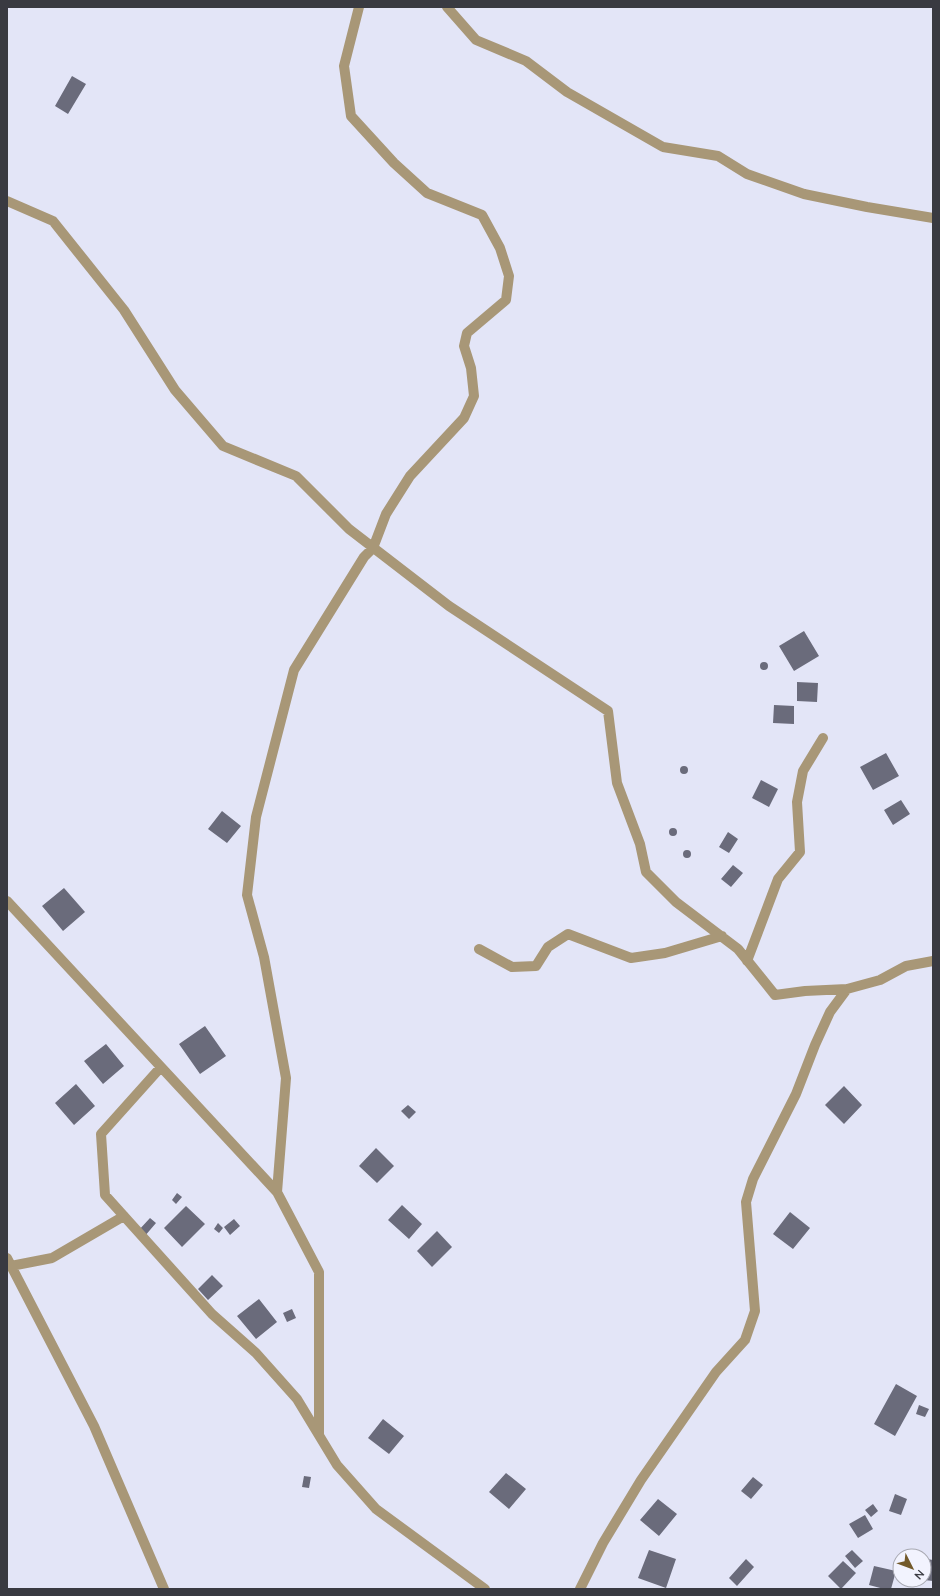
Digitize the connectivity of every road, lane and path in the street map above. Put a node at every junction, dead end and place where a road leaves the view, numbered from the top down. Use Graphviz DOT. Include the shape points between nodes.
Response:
graph roads {
  1 [pos="359,7"];
  2 [pos="447,7"];
  3 [pos="7,201"];
  4 [pos="933,218"];
  5 [pos="373,548"];
  6 [pos="823,738"];
  7 [pos="7,901"];
  8 [pos="722,936"];
  9 [pos="479,949"];
  10 [pos="747,961"];
  11 [pos="933,961"];
  12 [pos="848,989"];
  13 [pos="161,1067"];
  14 [pos="277,1192"];
  15 [pos="124,1216"];
  16 [pos="9,1262"];
  17 [pos="319,1436"];
  18 [pos="164,1589"];
  19 [pos="485,1589"];
  20 [pos="580,1589"];
  1 -- 5 [label="street" via="344,66 351,116 394,163 427,193 482,215 500,248 509,276 506,300 467,333 464,346 471,368 474,396 464,418 410,476 386,514"];
  2 -- 4 [label="street" via="476,40 526,61 567,92 663,146 718,156 747,174 804,194"];
  3 -- 5 [label="street" via="53,221 124,310 175,390 223,446 296,476 349,529"];
  5 -- 8 [label="street" via="449,606 608,711 616,783 640,844 646,872 676,902"];
  5 -- 14 [label="street" via="364,557 294,670 256,817 247,895 264,957 286,1078"];
  6 -- 10 [label="street" via="803,771 797,802 800,852 778,879"];
  7 -- 13 [label="street"];
  8 -- 9 [label="street" via="665,953 631,958 568,934 548,947 536,966 512,967"];
  8 -- 10 [label="street" via="738,949"];
  10 -- 12 [label="street" via="775,995"];
  11 -- 12 [label="street" via="906,966 880,980"];
  12 -- 20 [label="street" via="830,1012 796,1094 753,1179 746,1202 755,1311 745,1340 716,1372 641,1480 603,1543"];
  13 -- 14 [label="street"];
  13 -- 15 [label="street" via="101,1134 105,1194"];
  14 -- 17 [label="street" via="320,1272"];
  15 -- 16 [label="street" via="52,1258"];
  15 -- 17 [label="street" via="212,1314 256,1353 297,1399"];
  16 -- 18 [label="street" via="94,1426"];
  17 -- 19 [label="street" via="337,1465 376,1509"];
}
